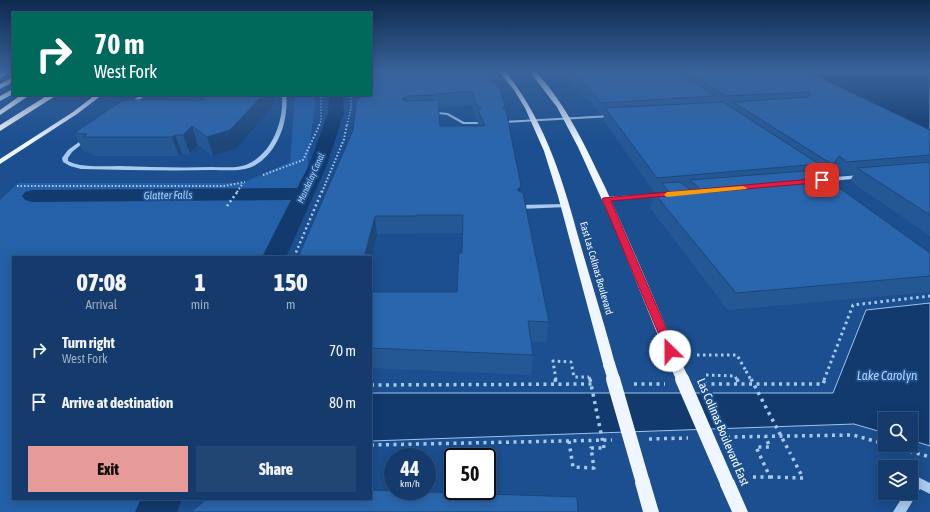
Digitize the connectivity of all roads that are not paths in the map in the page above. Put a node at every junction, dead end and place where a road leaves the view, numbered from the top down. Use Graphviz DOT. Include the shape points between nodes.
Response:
graph roads {
  1 [pos="521,95"];
  2 [pos="554,95"];
  3 [pos="25,96"];
  4 [pos="50,96"];
  5 [pos="98,96"];
  6 [pos="142,96"];
  7 [pos="284,96"];
  8 [pos="128,107"];
  9 [pos="427,112"];
  10 [pos="0,113"];
  11 [pos="616,116"];
  12 [pos="568,118"];
  13 [pos="536,120"];
  14 [pos="505,122"];
  15 [pos="477,123"];
  16 [pos="0,129"];
  17 [pos="92,134"];
  18 [pos="0,162"];
  19 [pos="868,176"];
  20 [pos="818,179"];
  21 [pos="672,194"];
  22 [pos="606,199"];
  23 [pos="565,206"];
  24 [pos="520,207"];
  25 [pos="918,482"];
  26 [pos="930,490"];
  27 [pos="907,500"];
  28 [pos="651,512"];
  29 [pos="740,512"];
  30 [pos="899,512"];
  1 -- 13 [label="main road, East Las Colinas Boulevard"];
  2 -- 12 [label="main road"];
  3 -- 10 [label="highway"];
  4 -- 16 [label="highway"];
  5 -- 18 [label="main road"];
  6 -- 8 [label="street"];
  7 -- 17 [label="street" via="286,105 282,124 261,160 250,166 177,169 81,167 66,162 65,158 70,151"];
  9 -- 15 [label="street" via="448,114 463,123"];
  11 -- 12 [label="street"];
  12 -- 13 [label="street"];
  12 -- 22 [label="main road"];
  13 -- 14 [label="street"];
  13 -- 23 [label="main road, East Las Colinas Boulevard"];
  19 -- 20 [label="street"];
  21 -- 22 [label="street"];
  22 -- 29 [label="main road, Las Colinas Boulevard East, bridge"];
  23 -- 24 [label="street"];
  23 -- 28 [label="main road, East Las Colinas Boulevard, bridge"];
  25 -- 26 [label="street"];
  27 -- 30 [label="street"];
}
